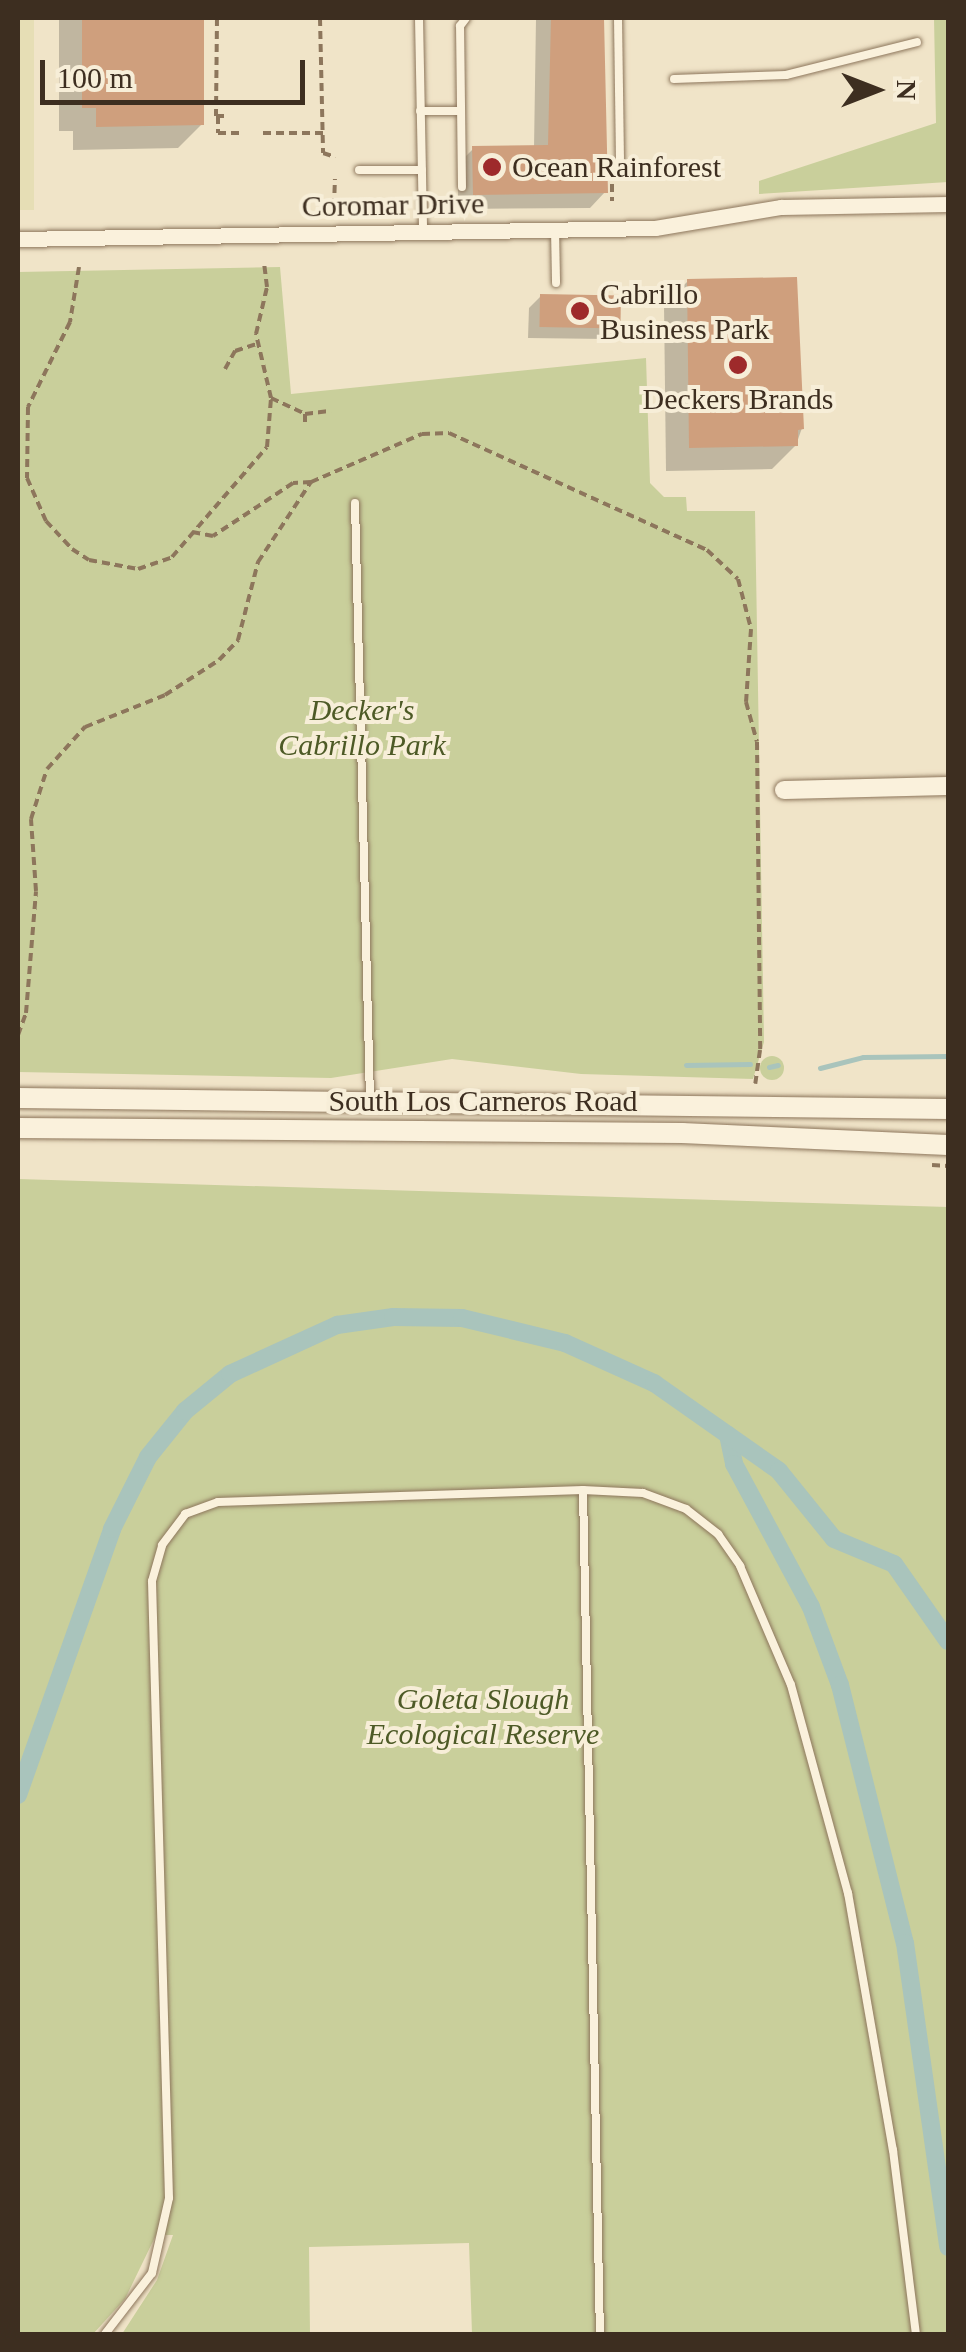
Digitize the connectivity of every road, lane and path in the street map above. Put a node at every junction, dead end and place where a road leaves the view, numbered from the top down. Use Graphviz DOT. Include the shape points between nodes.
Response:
graph roads {
  1 [pos="217,18"];
  2 [pos="320,18"];
  3 [pos="418,18"];
  4 [pos="466,18"];
  5 [pos="618,18"];
  6 [pos="917,42"];
  7 [pos="674,80"];
  8 [pos="420,111"];
  9 [pos="461,111"];
  10 [pos="215,116"];
  11 [pos="225,116"];
  12 [pos="240,133"];
  13 [pos="263,133"];
  14 [pos="324,133"];
  15 [pos="335,156"];
  16 [pos="620,161"];
  17 [pos="359,170"];
  18 [pos="422,170"];
  19 [pos="335,179"];
  20 [pos="462,187"];
  21 [pos="948,204"];
  22 [pos="334,206"];
  23 [pos="555,229"];
  24 [pos="423,232"];
  25 [pos="18,239"];
  26 [pos="264,263"];
  27 [pos="79,267"];
  28 [pos="556,284"];
  29 [pos="257,344"];
  30 [pos="225,369"];
  31 [pos="271,398"];
  32 [pos="331,412"];
  33 [pos="305,414"];
  34 [pos="305,426"];
  35 [pos="311,482"];
  36 [pos="355,503"];
  37 [pos="192,532"];
  38 [pos="948,786"];
  39 [pos="784,790"];
  40 [pos="18,1035"];
  41 [pos="755,1084"];
  42 [pos="18,1098"];
  43 [pos="370,1103"];
  44 [pos="948,1109"];
  45 [pos="18,1128"];
  46 [pos="948,1145"];
  47 [pos="583,1490"];
  48 [pos="105,2334"];
  49 [pos="600,2334"];
  50 [pos="916,2334"];
  1 -- 10 [label="path"];
  2 -- 14 [label="path"];
  3 -- 8 [label="lane"];
  4 -- 9 [label="lane" via="460,26"];
  5 -- 16 [label="lane"];
  6 -- 7 [label="lane" via="786,76"];
  8 -- 9 [label="lane"];
  8 -- 18 [label="lane"];
  9 -- 20 [label="lane"];
  10 -- 11 [label="path"];
  10 -- 12 [label="path" via="218,134"];
  13 -- 14 [label="path"];
  14 -- 15 [label="path" via="322,153"];
  17 -- 18 [label="lane"];
  18 -- 24 [label="lane"];
  19 -- 22 [label="path"];
  21 -- 23 [label="street, Coromar Drive" via="782,207 681,226"];
  23 -- 24 [label="street, Coromar Drive"];
  23 -- 28 [label="lane"];
  24 -- 25 [label="street, Coromar Drive"];
  26 -- 29 [label="path"];
  27 -- 37 [label="path" via="70,322 36,385 23,431 35,503 72,549 119,569 172,557"];
  29 -- 30 [label="path" via="235,351"];
  29 -- 31 [label="path"];
  31 -- 33 [label="path"];
  31 -- 37 [label="path" via="267,447 258,465"];
  32 -- 33 [label="path"];
  33 -- 34 [label="path"];
  35 -- 37 [label="path" via="293,483 213,536"];
  35 -- 40 [label="path" via="258,562 238,640 164,695 85,727 47,769 31,819 36,891 26,1014"];
  35 -- 41 [label="path" via="422,434 448,433 706,550 738,579 752,629 746,702 757,742"];
  36 -- 43 [label="lane"];
  38 -- 39 [label="street"];
  42 -- 43 [label="main road, South Los Carneros Road"];
  43 -- 44 [label="main road, South Los Carneros Road"];
  45 -- 46 [label="main road, South Los Carneros Road" via="682,1133"];
  47 -- 48 [label="lane" via="218,1502 185,1514 162,1546 152,1580 169,2198 152,2272"];
  47 -- 49 [label="lane"];
  47 -- 50 [label="lane" via="643,1493 686,1509 718,1534 740,1566 790,1685 848,1892 893,2150"];
}
